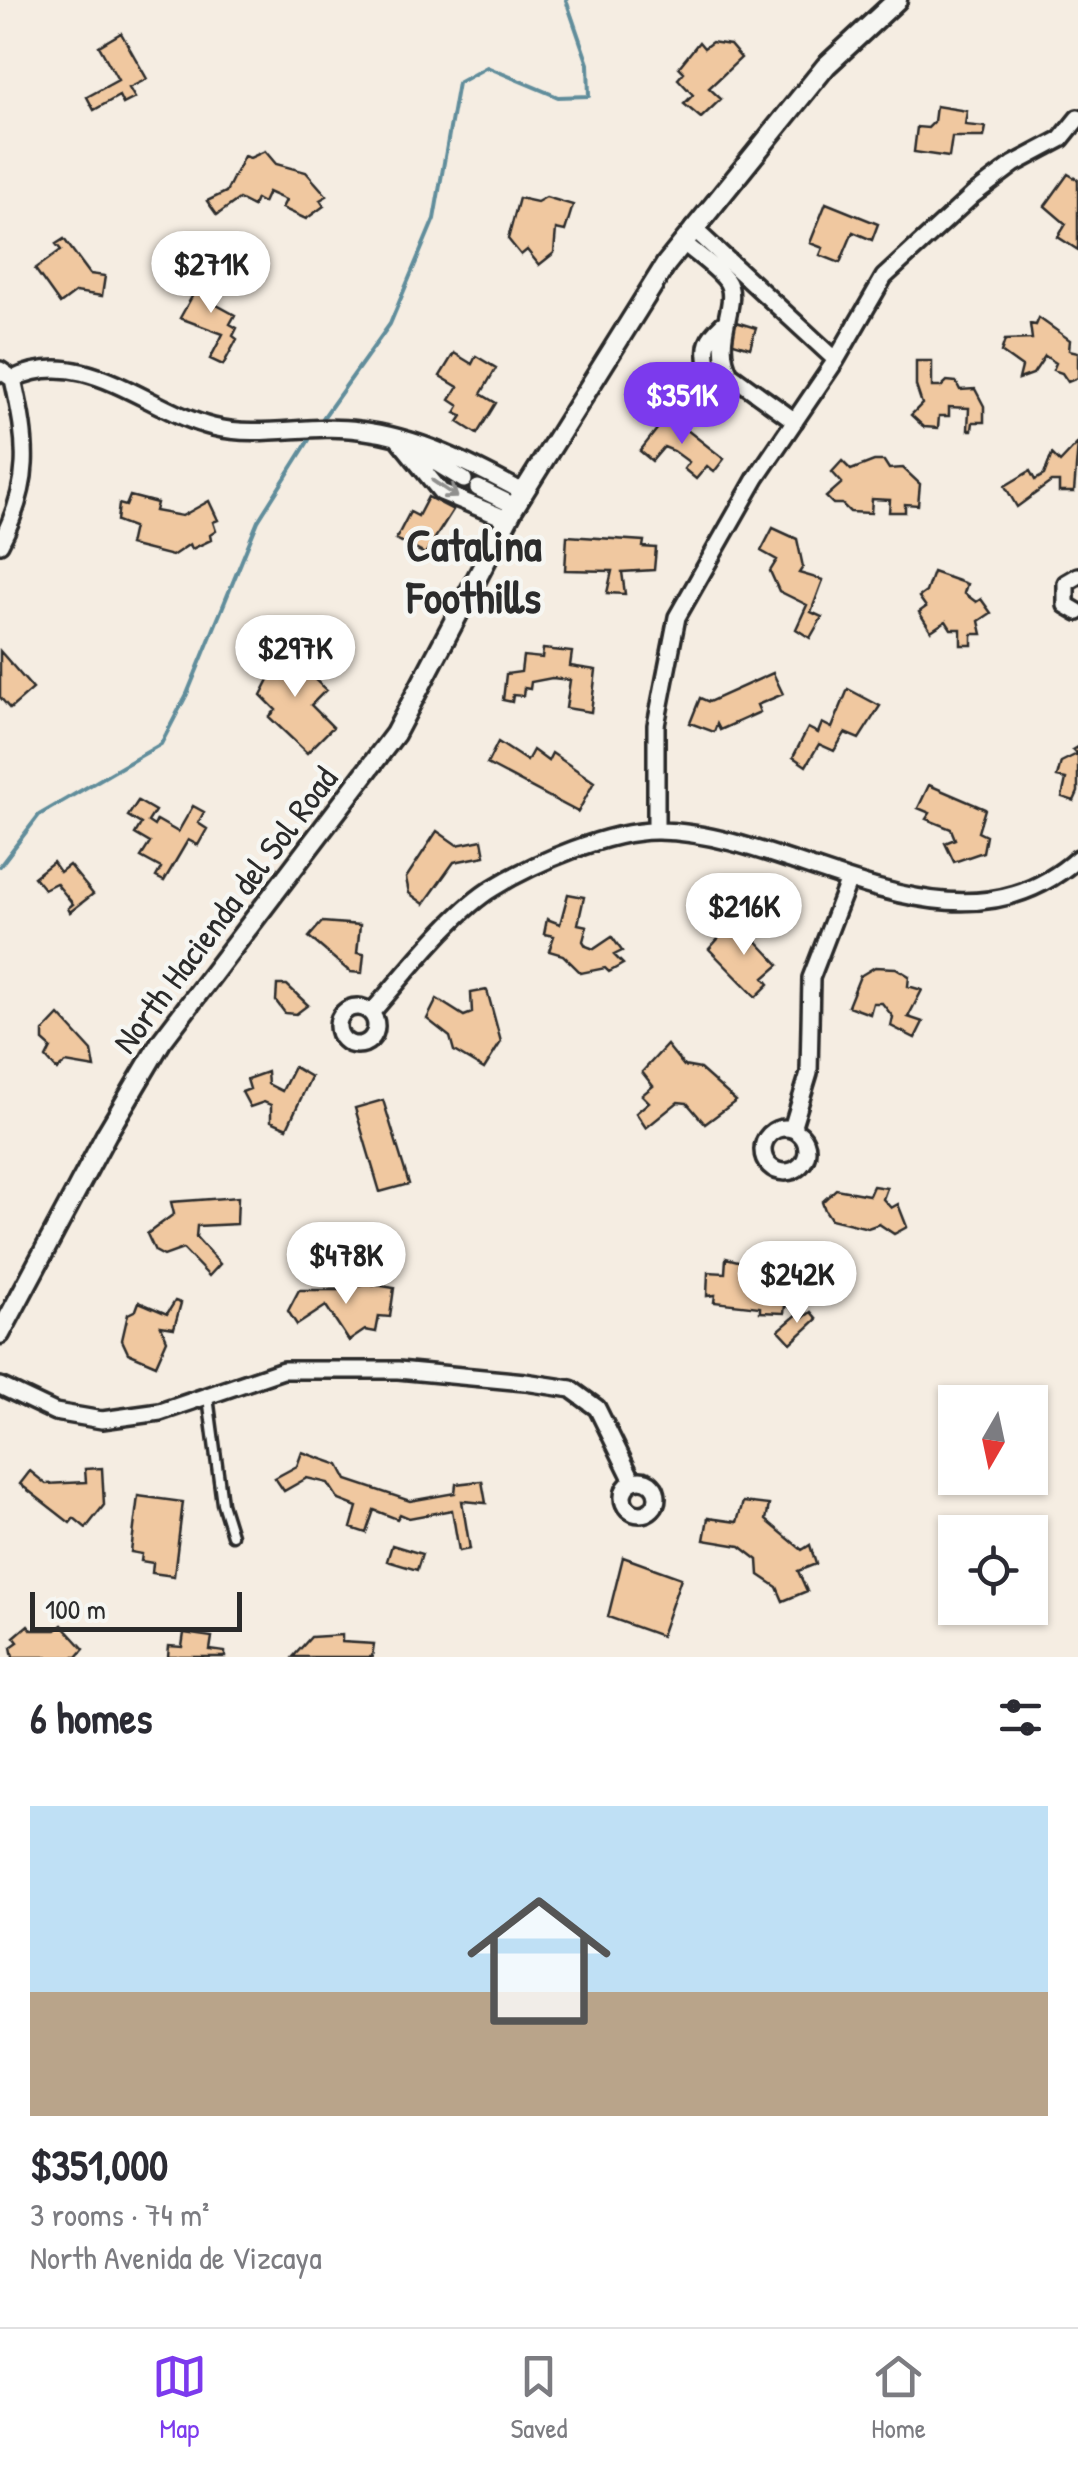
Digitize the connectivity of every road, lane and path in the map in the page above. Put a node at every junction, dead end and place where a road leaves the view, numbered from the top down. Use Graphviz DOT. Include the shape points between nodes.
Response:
graph roads {
  1 [pos="897,0"];
  2 [pos="1078,118"];
  3 [pos="688,235"];
  4 [pos="754,285"];
  5 [pos="732,296"];
  6 [pos="836,360"];
  7 [pos="6,374"];
  8 [pos="794,421"];
  9 [pos="398,440"];
  10 [pos="515,506"];
  11 [pos="0,544"];
  12 [pos="1078,576"];
  13 [pos="1078,612"];
  14 [pos="656,830"];
  15 [pos="1078,858"];
  16 [pos="848,882"];
  17 [pos="371,1013"];
  18 [pos="792,1129"];
  19 [pos="0,1334"];
  20 [pos="0,1386"];
  21 [pos="208,1397"];
  22 [pos="633,1481"];
  23 [pos="232,1535"];
  1 -- 3 [label="street, North Hacienda del Sol Road" via="826,66"];
  2 -- 6 [label="street" via="1061,139 973,195 884,277"];
  3 -- 4 [label="street"];
  3 -- 5 [label="street"];
  3 -- 10 [label="street, North Hacienda del Sol Road"];
  4 -- 5 [label="lane"];
  4 -- 6 [label="street"];
  5 -- 8 [label="street" via="720,356 730,374"];
  6 -- 8 [label="street"];
  7 -- 9 [label="street" via="56,367 92,374 218,428 360,430"];
  7 -- 11 [label="street" via="24,435 25,487"];
  8 -- 14 [label="street" via="676,617 656,725"];
  9 -- 10 [label="street"];
  9 -- 10 [label="street" via="446,451"];
  9 -- 10 [label="street, one-way" via="441,492"];
  10 -- 19 [label="street, North Hacienda del Sol Road" via="394,734 161,1042"];
  12 -- 13 [label="street" via="1062,594"];
  14 -- 16 [label="street" via="750,843"];
  14 -- 17 [label="street" via="548,859 488,890"];
  15 -- 16 [label="street" via="1022,893 962,900 900,896"];
  16 -- 18 [label="street" via="811,978 808,1073"];
  20 -- 21 [label="street" via="77,1419 126,1419"];
  21 -- 22 [label="street" via="283,1370 398,1370 571,1389 597,1408"];
  21 -- 23 [label="lane"];
}
